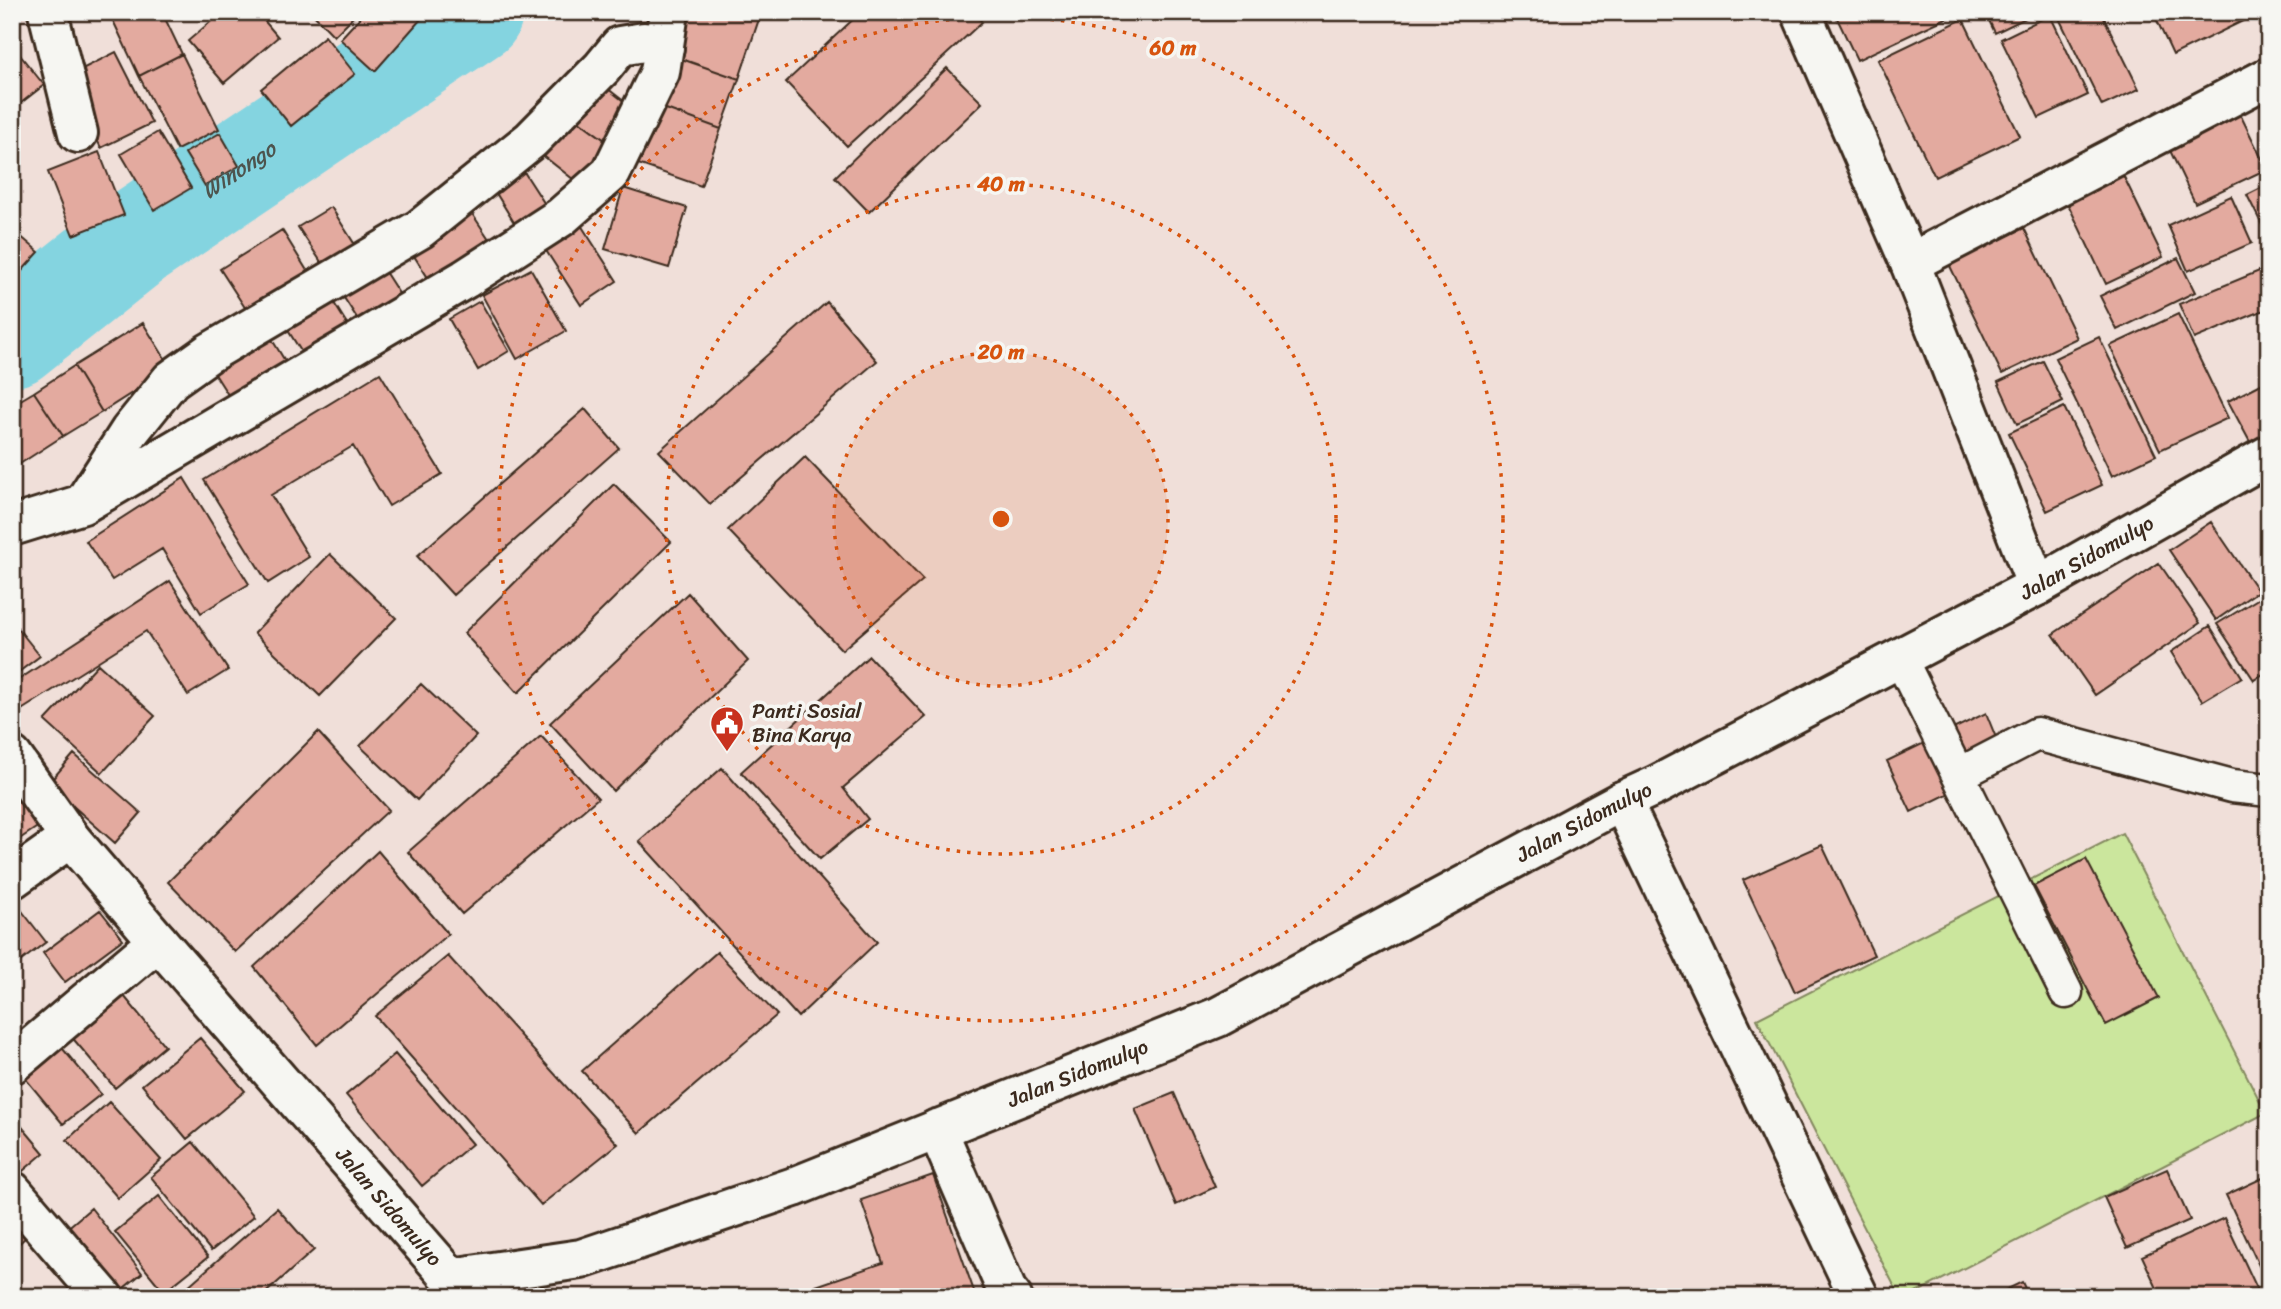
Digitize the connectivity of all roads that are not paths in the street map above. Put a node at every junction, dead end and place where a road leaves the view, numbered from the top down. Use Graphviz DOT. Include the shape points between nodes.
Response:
graph roads {
  1 [pos="48,12"];
  2 [pos="1801,12"];
  3 [pos="666,29"];
  4 [pos="2269,76"];
  5 [pos="78,133"];
  6 [pos="1910,263"];
  7 [pos="2269,456"];
  8 [pos="83,504"];
  9 [pos="12,526"];
  10 [pos="2037,586"];
  11 [pos="1900,658"];
  12 [pos="12,756"];
  13 [pos="1958,775"];
  14 [pos="2269,790"];
  15 [pos="1622,801"];
  16 [pos="70,838"];
  17 [pos="12,879"];
  18 [pos="158,941"];
  19 [pos="2066,992"];
  20 [pos="12,1064"];
  21 [pos="937,1129"];
  22 [pos="12,1191"];
  23 [pos="440,1287"];
  24 [pos="103,1297"];
  25 [pos="1012,1297"];
  26 [pos="1858,1297"];
  1 -- 5 [label="street"];
  2 -- 6 [label="street"];
  3 -- 8 [label="street" via="644,42 620,46 531,140 430,222 171,380 130,431"];
  3 -- 8 [label="street" via="660,72 611,173 561,217 465,279"];
  4 -- 6 [label="street"];
  6 -- 10 [label="street"];
  7 -- 10 [label="street, Jalan Sidomulyo"];
  8 -- 9 [label="street"];
  10 -- 11 [label="street, Jalan Sidomulyo"];
  11 -- 13 [label="lane"];
  11 -- 15 [label="street, Jalan Sidomulyo"];
  12 -- 16 [label="street, Jalan Sidomulyo"];
  13 -- 14 [label="lane" via="2037,734 2232,786"];
  13 -- 19 [label="lane"];
  15 -- 21 [label="street, Jalan Sidomulyo" via="1218,1017"];
  15 -- 26 [label="street"];
  16 -- 17 [label="street"];
  16 -- 18 [label="street, Jalan Sidomulyo"];
  18 -- 20 [label="street"];
  18 -- 23 [label="street, Jalan Sidomulyo"];
  21 -- 23 [label="street, Jalan Sidomulyo" via="794,1186 581,1259"];
  21 -- 25 [label="street"];
  22 -- 24 [label="street"];
}
